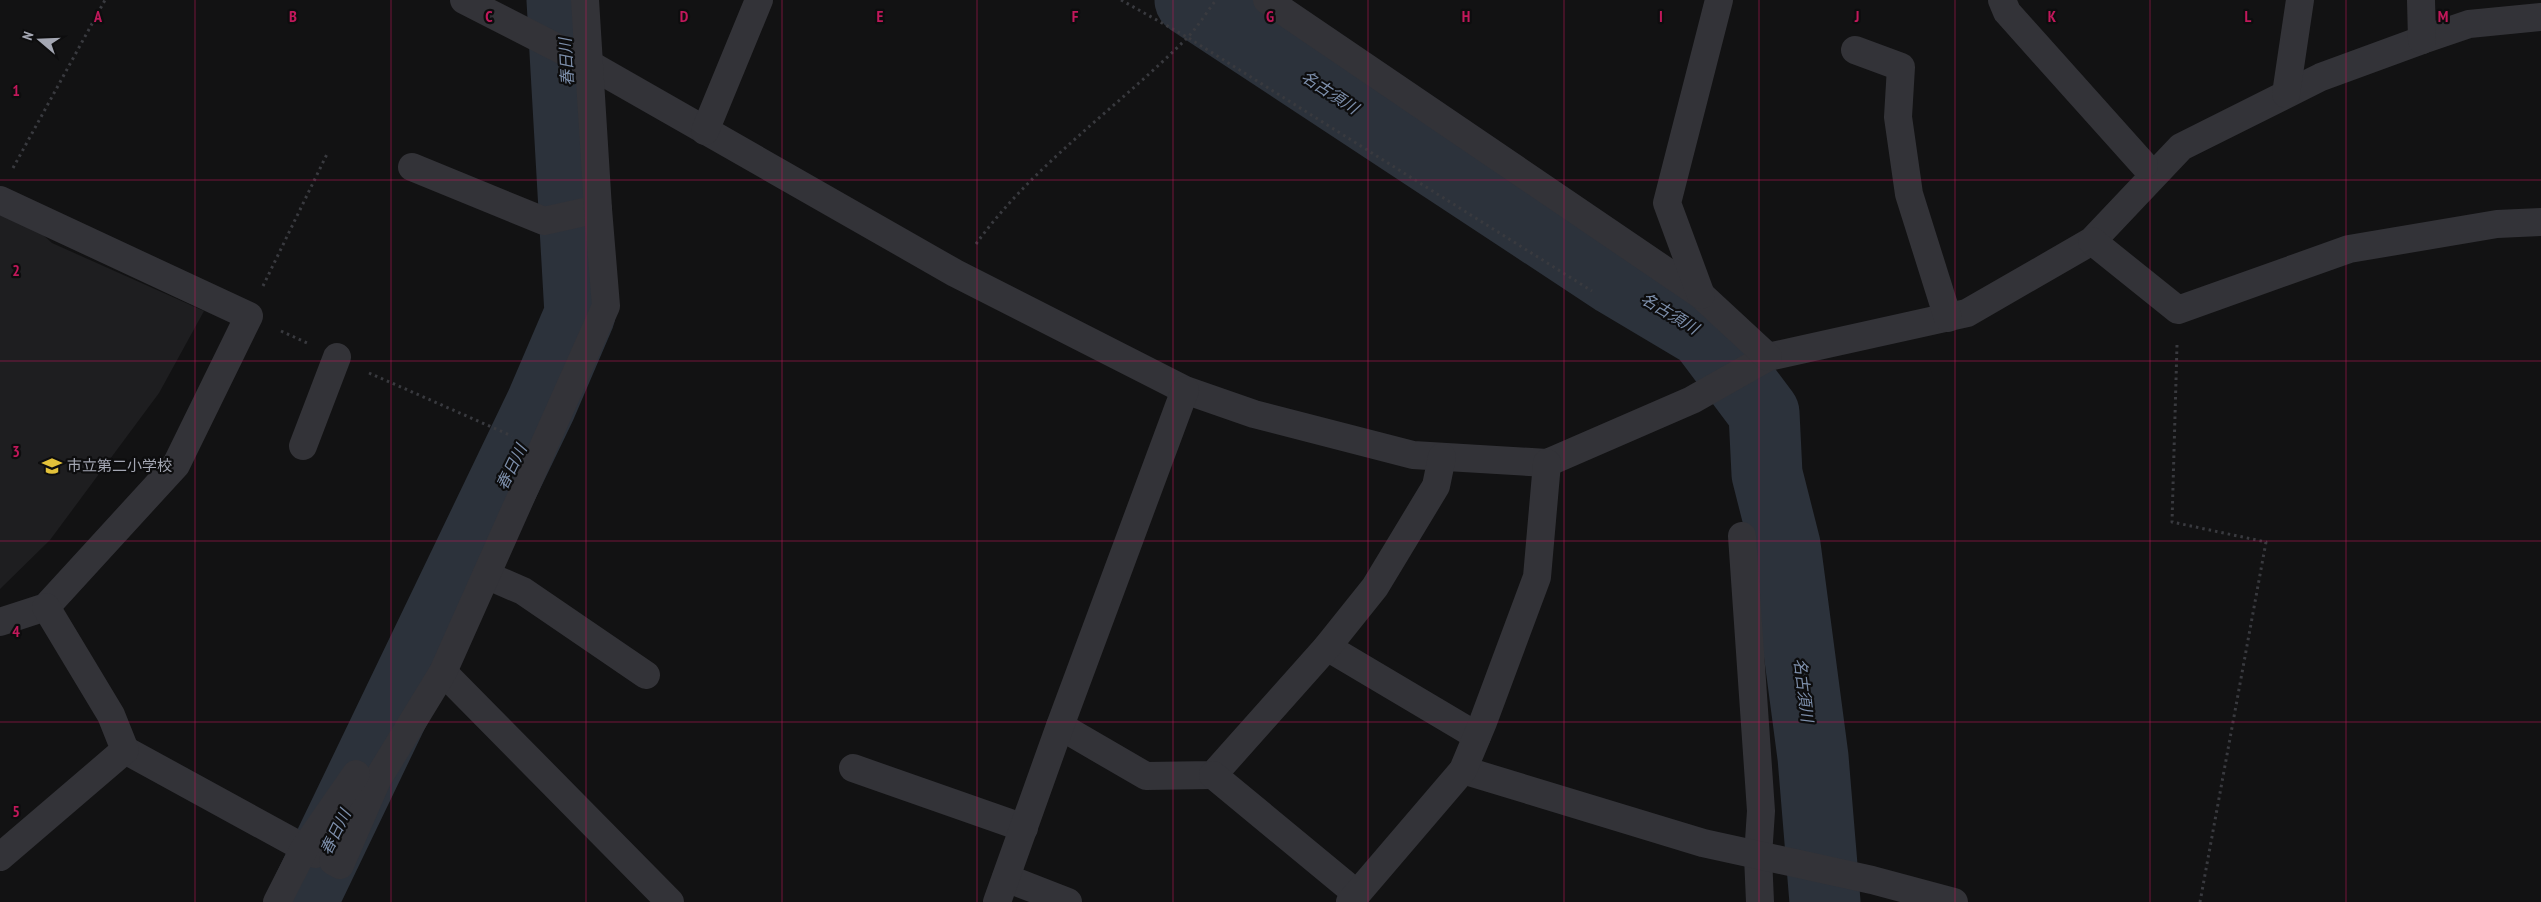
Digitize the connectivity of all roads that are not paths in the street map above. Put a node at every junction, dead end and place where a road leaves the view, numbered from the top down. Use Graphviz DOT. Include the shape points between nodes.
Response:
graph roads {
  1 [pos="464,0"];
  2 [pos="585,0"];
  3 [pos="759,0"];
  4 [pos="1267,0"];
  5 [pos="1719,0"];
  6 [pos="2002,0"];
  7 [pos="2300,0"];
  8 [pos="2422,0"];
  9 [pos="2541,17"];
  10 [pos="2422,40"];
  11 [pos="1855,50"];
  12 [pos="589,64"];
  13 [pos="2286,94"];
  14 [pos="705,131"];
  15 [pos="2144,165"];
  16 [pos="412,167"];
  17 [pos="5,188"];
  18 [pos="598,209"];
  19 [pos="2541,222"];
  20 [pos="2092,241"];
  21 [pos="1701,295"];
  22 [pos="1948,318"];
  23 [pos="337,357"];
  24 [pos="1768,357"];
  25 [pos="1185,390"];
  26 [pos="303,446"];
  27 [pos="1442,457"];
  28 [pos="1547,463"];
  29 [pos="1742,536"];
  30 [pos="486,575"];
  31 [pos="46,607"];
  32 [pos="0,622"];
  33 [pos="1326,647"];
  34 [pos="443,672"];
  35 [pos="646,675"];
  36 [pos="1060,726"];
  37 [pos="1477,736"];
  38 [pos="125,750"];
  39 [pos="853,768"];
  40 [pos="1463,770"];
  41 [pos="356,774"];
  42 [pos="1213,775"];
  43 [pos="1024,828"];
  44 [pos="317,854"];
  45 [pos="1758,856"];
  46 [pos="0,857"];
  47 [pos="1002,890"];
  48 [pos="1353,898"];
  49 [pos="277,902"];
  50 [pos="670,902"];
  51 [pos="1068,902"];
  52 [pos="1760,902"];
  53 [pos="1954,902"];
  1 -- 12 [label="street"];
  2 -- 12 [label="street"];
  3 -- 14 [label="street"];
  4 -- 21 [label="street"];
  5 -- 21 [label="street" via="1667,203"];
  6 -- 15 [label="street" via="2007,12"];
  7 -- 13 [label="street"];
  8 -- 10 [label="street"];
  9 -- 10 [label="street" via="2469,24"];
  10 -- 13 [label="street" via="2321,77"];
  11 -- 22 [label="street" via="1901,67 1898,117 1909,194"];
  12 -- 14 [label="street"];
  12 -- 18 [label="street"];
  13 -- 20 [label="street" via="2181,147"];
  14 -- 25 [label="street" via="955,273"];
  16 -- 18 [label="street" via="544,221"];
  17 -- 31 [label="street" via="249,316 176,465"];
  18 -- 30 [label="street" via="606,306"];
  19 -- 20 [label="street" via="2497,224 2349,249 2178,310"];
  20 -- 22 [label="street" via="1967,313"];
  21 -- 24 [label="street"];
  22 -- 24 [label="street"];
  23 -- 26 [label="street"];
  24 -- 28 [label="street" via="1692,400"];
  25 -- 27 [label="street" via="1263,416 1413,455"];
  25 -- 36 [label="street"];
  27 -- 28 [label="street"];
  27 -- 33 [label="street" via="1436,486 1375,588"];
  28 -- 37 [label="street" via="1537,577"];
  29 -- 45 [label="street" via="1761,811"];
  30 -- 34 [label="street"];
  30 -- 35 [label="street" via="523,591"];
  31 -- 32 [label="street"];
  31 -- 38 [label="street" via="111,715"];
  33 -- 37 [label="street"];
  33 -- 42 [label="street"];
  34 -- 44 [label="street" via="377,780 340,865"];
  34 -- 50 [label="street"];
  36 -- 42 [label="street" via="1146,776"];
  36 -- 43 [label="street"];
  37 -- 40 [label="street"];
  38 -- 44 [label="street"];
  38 -- 46 [label="street"];
  39 -- 43 [label="street"];
  40 -- 45 [label="street" via="1703,843"];
  40 -- 48 [label="street"];
  41 -- 44 [label="street"];
  42 -- 48 [label="street"];
  43 -- 47 [label="street"];
  44 -- 49 [label="street"];
  45 -- 52 [label="street"];
  45 -- 53 [label="street" via="1872,880"];
  47 -- 51 [label="street"];
}
